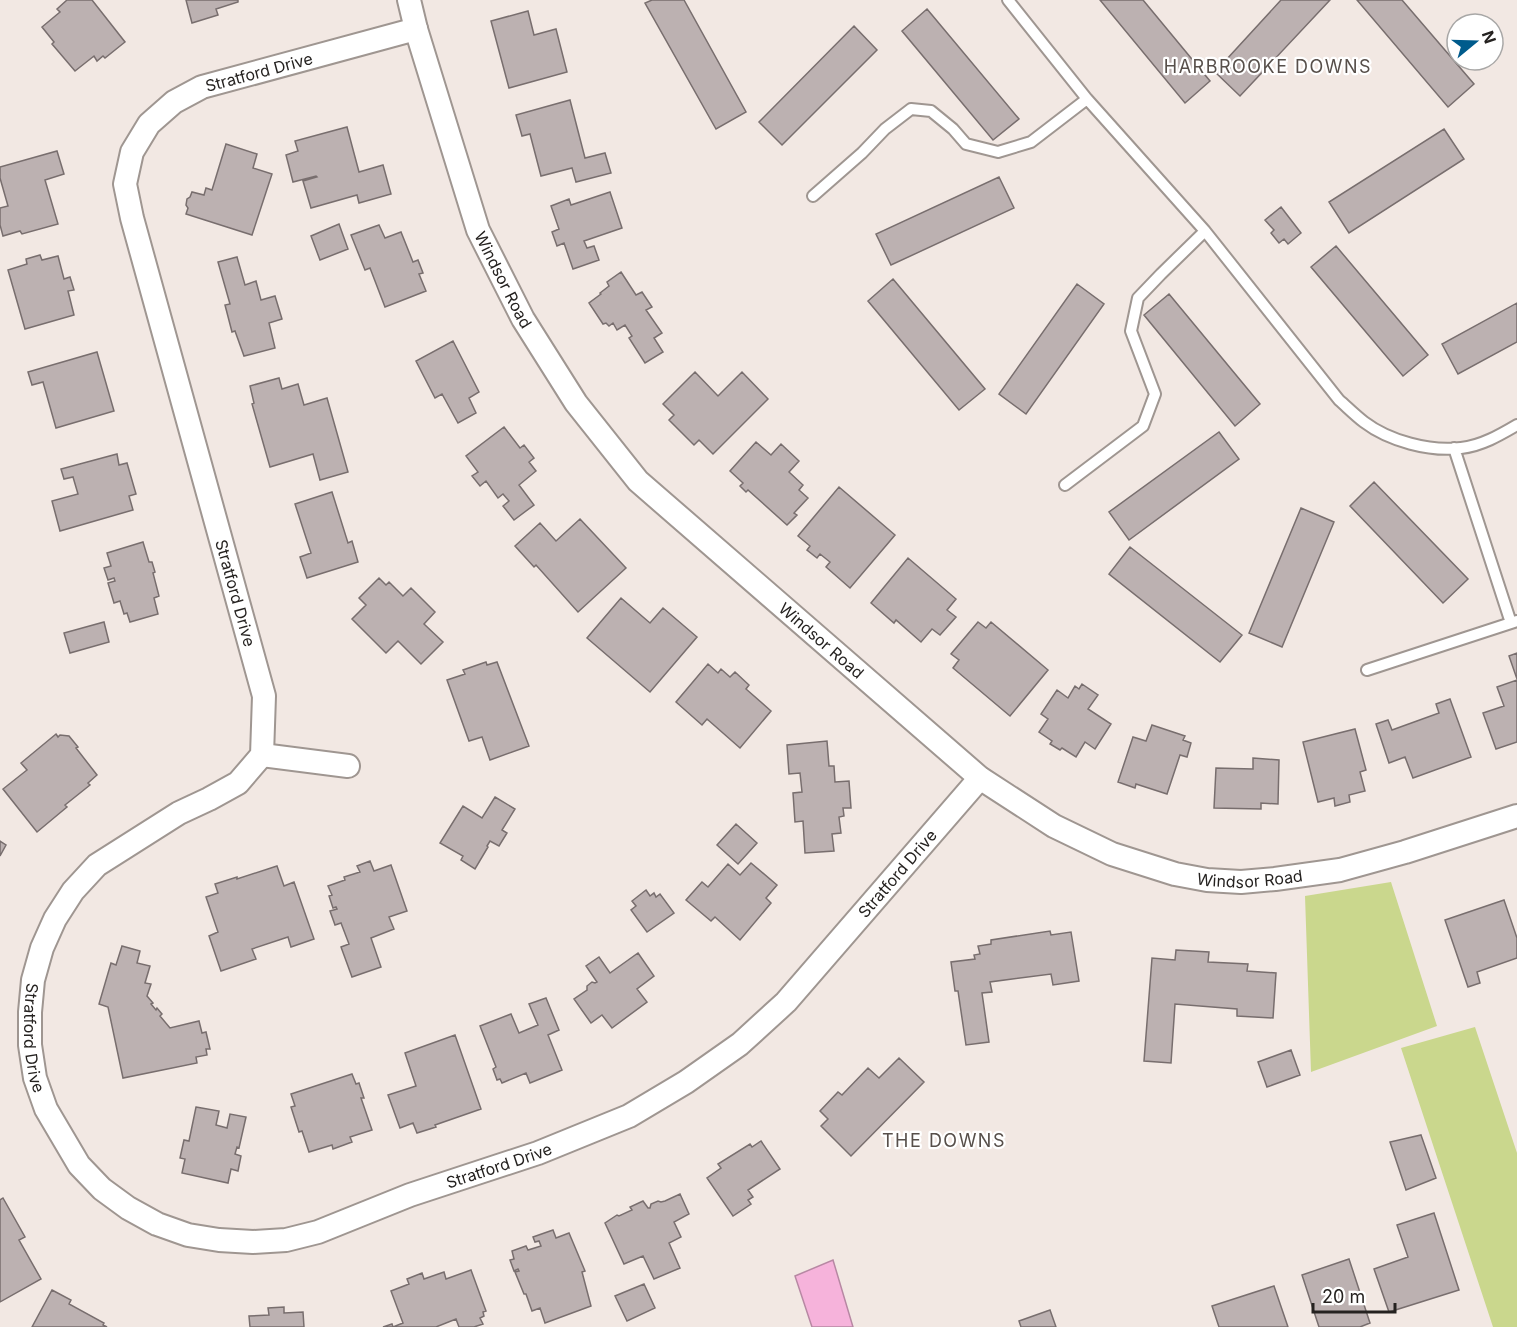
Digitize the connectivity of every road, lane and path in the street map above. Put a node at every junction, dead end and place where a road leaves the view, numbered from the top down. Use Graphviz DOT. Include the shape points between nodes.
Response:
graph roads {
  1 [pos="409,0"];
  2 [pos="1008,0"];
  3 [pos="416,28"];
  4 [pos="1087,99"];
  5 [pos="813,196"];
  6 [pos="1205,231"];
  7 [pos="1517,425"];
  8 [pos="1454,448"];
  9 [pos="1065,484"];
  10 [pos="1514,622"];
  11 [pos="1367,670"];
  12 [pos="262,754"];
  13 [pos="348,766"];
  14 [pos="980,778"];
  15 [pos="1517,816"];
  1 -- 3 [label="street, Windsor Road"];
  2 -- 4 [label="lane"];
  3 -- 12 [label="street, Stratford Drive" via="202,87 174,102 148,124 132,152 126,184 132,218 264,696"];
  3 -- 14 [label="street, Windsor Road" via="478,230 523,319 576,404 638,482"];
  4 -- 5 [label="lane" via="1030,142 998,153 966,144 930,111 911,109"];
  4 -- 6 [label="lane"];
  6 -- 8 [label="lane" via="1339,400 1365,423 1395,439 1429,448"];
  6 -- 9 [label="lane" via="1138,298 1131,331 1155,394 1143,426"];
  7 -- 8 [label="lane" via="1492,439"];
  8 -- 10 [label="lane"];
  10 -- 11 [label="lane"];
  12 -- 13 [label="street"];
  12 -- 14 [label="street, Stratford Drive" via="238,783 179,813 97,865 73,891 42,948 30,1012 35,1078 46,1109 79,1165 102,1189 157,1224 188,1235 253,1242 286,1240 318,1232 538,1153 629,1116 686,1082 740,1044 786,1002"];
  14 -- 15 [label="street, Windsor Road" via="1054,826 1112,854 1207,880 1241,882 1340,870"];
}
